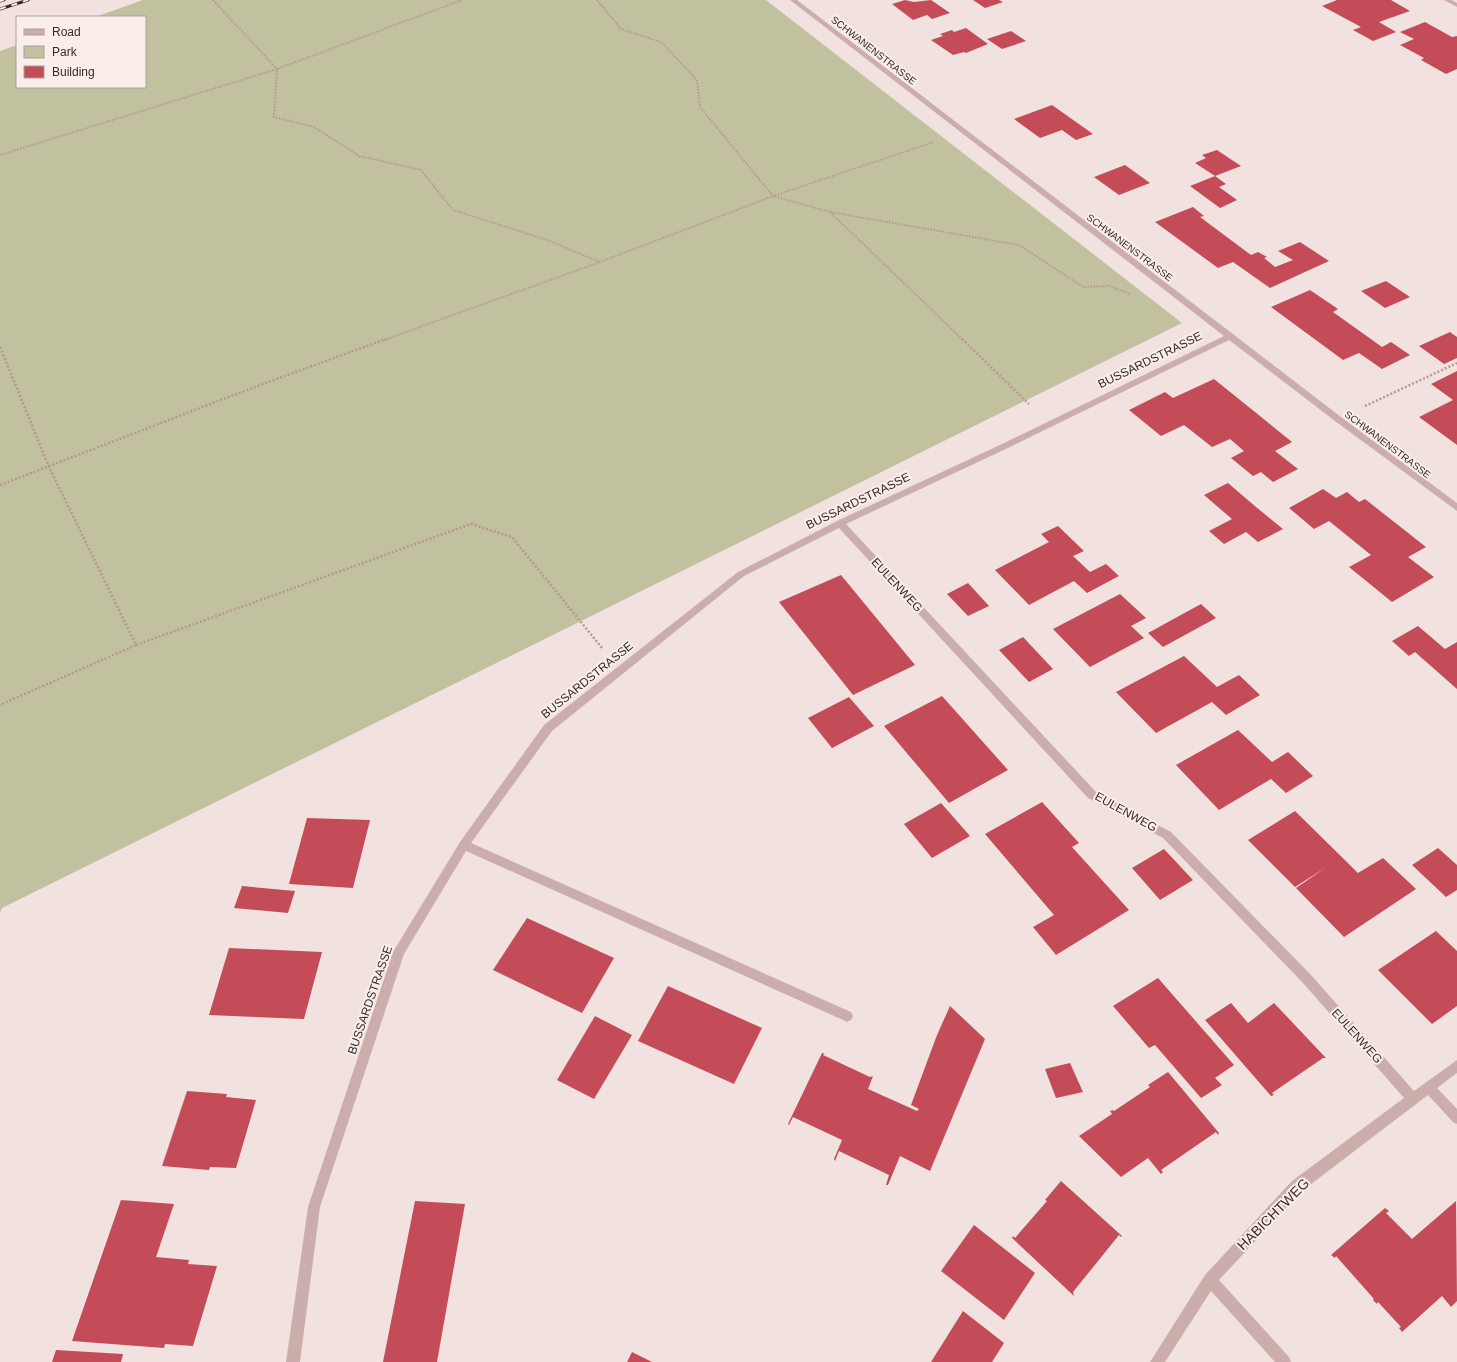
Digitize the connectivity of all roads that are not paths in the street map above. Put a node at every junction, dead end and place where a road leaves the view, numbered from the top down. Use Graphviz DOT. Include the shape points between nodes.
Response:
graph roads {
  1 [pos="793,0"];
  2 [pos="1447,0"];
  3 [pos="1457,6"];
  4 [pos="1230,336"];
  5 [pos="1457,508"];
  6 [pos="840,523"];
  7 [pos="464,845"];
  8 [pos="847,1016"];
  9 [pos="1457,1066"];
  10 [pos="1429,1088"];
  11 [pos="1413,1099"];
  12 [pos="1457,1118"];
  13 [pos="1210,1280"];
  14 [pos="293,1362"];
  15 [pos="1157,1362"];
  16 [pos="1284,1362"];
  1 -- 4 [label="street, SCHWANENSTRASSE"];
  2 -- 3 [label="street"];
  4 -- 5 [label="street, SCHWANENSTRASSE"];
  4 -- 6 [label="street, BUSSARDSTRASSE"];
  6 -- 7 [label="street, BUSSARDSTRASSE" via="741,574 548,728"];
  6 -- 11 [label="street, EULENWEG" via="1092,795 1167,835 1307,980"];
  7 -- 8 [label="street"];
  7 -- 14 [label="street, BUSSARDSTRASSE" via="399,952 314,1207"];
  9 -- 10 [label="street, HABICHTWEG"];
  10 -- 11 [label="street, HABICHTWEG"];
  10 -- 12 [label="street"];
  11 -- 13 [label="street, HABICHTWEG" via="1297,1186"];
  13 -- 15 [label="street, HABICHTWEG"];
  13 -- 16 [label="street"];
}
